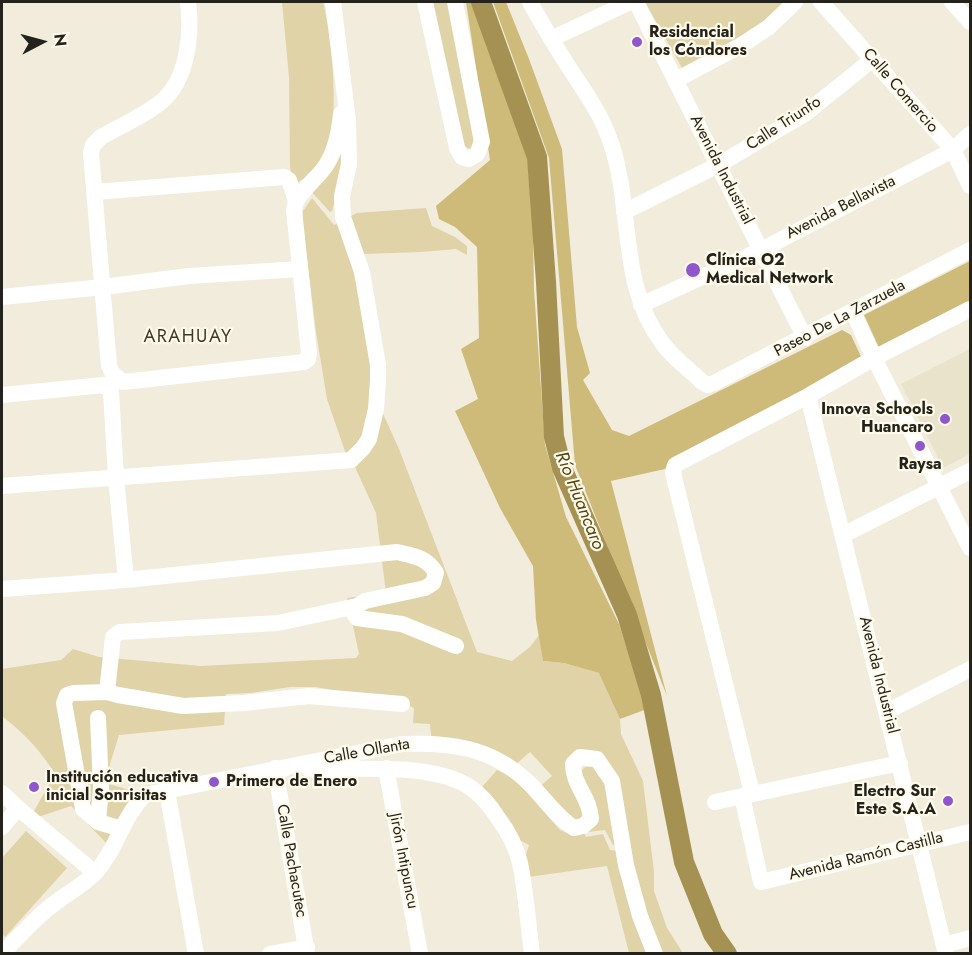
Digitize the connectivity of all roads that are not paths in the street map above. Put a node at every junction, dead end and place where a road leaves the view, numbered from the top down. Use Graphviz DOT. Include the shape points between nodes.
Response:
graph roads {
  1 [pos="188,2"];
  2 [pos="333,2"];
  3 [pos="425,2"];
  4 [pos="454,2"];
  5 [pos="530,2"];
  6 [pos="630,2"];
  7 [pos="636,2"];
  8 [pos="795,2"];
  9 [pos="822,2"];
  10 [pos="952,2"];
  11 [pos="970,22"];
  12 [pos="551,39"];
  13 [pos="873,59"];
  14 [pos="341,73"];
  15 [pos="676,80"];
  16 [pos="970,135"];
  17 [pos="952,150"];
  18 [pos="718,165"];
  19 [pos="970,186"];
  20 [pos="95,192"];
  21 [pos="296,201"];
  22 [pos="624,212"];
  23 [pos="761,250"];
  24 [pos="970,250"];
  25 [pos="300,269"];
  26 [pos="103,287"];
  27 [pos="2,297"];
  28 [pos="642,305"];
  29 [pos="970,309"];
  30 [pos="853,312"];
  31 [pos="805,338"];
  32 [pos="874,358"];
  33 [pos="2,395"];
  34 [pos="808,396"];
  35 [pos="970,471"];
  36 [pos="116,478"];
  37 [pos="2,486"];
  38 [pos="940,486"];
  39 [pos="843,535"];
  40 [pos="970,548"];
  41 [pos="126,580"];
  42 [pos="2,590"];
  43 [pos="357,606"];
  44 [pos="456,646"];
  45 [pos="970,669"];
  46 [pos="107,692"];
  47 [pos="402,704"];
  48 [pos="888,711"];
  49 [pos="98,718"];
  50 [pos="900,763"];
  51 [pos="275,768"];
  52 [pos="386,768"];
  53 [pos="167,790"];
  54 [pos="2,793"];
  55 [pos="747,794"];
  56 [pos="715,802"];
  57 [pos="18,808"];
  58 [pos="98,822"];
  59 [pos="2,827"];
  60 [pos="122,829"];
  61 [pos="970,832"];
  62 [pos="921,843"];
  63 [pos="95,873"];
  64 [pos="970,938"];
  65 [pos="945,949"];
  66 [pos="307,950"];
  67 [pos="2,954"];
  68 [pos="196,954"];
  69 [pos="270,954"];
  70 [pos="420,954"];
  71 [pos="532,954"];
  72 [pos="655,954"];
  1 -- 20 [label="street" via="190,16 182,71 162,102 93,145"];
  2 -- 14 [label="street"];
  3 -- 4 [label="street" via="458,148 462,157 469,159 477,154 482,142"];
  5 -- 12 [label="street"];
  6 -- 12 [label="street"];
  7 -- 15 [label="street, Avenida Industrial"];
  8 -- 15 [label="street" via="769,27"];
  9 -- 13 [label="street, Calle Comercio"];
  10 -- 11 [label="street"];
  12 -- 22 [label="street" via="608,134 618,165"];
  13 -- 17 [label="street, Calle Comercio"];
  13 -- 18 [label="street, Calle Triunfo" via="806,113"];
  14 -- 21 [label="street" via="340,120 334,149"];
  14 -- 36 [label="street" via="349,144 343,217 362,272 378,365 376,409 369,439 351,460"];
  15 -- 18 [label="street, Avenida Industrial"];
  16 -- 17 [label="street, Avenida Bellavista"];
  17 -- 19 [label="street, Calle Comercio"];
  17 -- 23 [label="street, Avenida Bellavista"];
  18 -- 22 [label="street, Calle Triunfo"];
  18 -- 23 [label="street, Avenida Industrial"];
  20 -- 21 [label="street" via="284,177 289,180"];
  20 -- 26 [label="street"];
  21 -- 25 [label="street"];
  22 -- 28 [label="street" via="632,276"];
  23 -- 28 [label="street, Avenida Bellavista"];
  23 -- 31 [label="street, Avenida Industrial"];
  24 -- 30 [label="street, Paseo De La Zarzuela"];
  25 -- 26 [label="street" via="189,276"];
  25 -- 26 [label="street" via="309,353 304,362 123,382 109,366"];
  26 -- 27 [label="street"];
  28 -- 31 [label="street, Paseo De La Zarzuela" via="663,344 708,385"];
  29 -- 32 [label="street"];
  30 -- 31 [label="street, Paseo De La Zarzuela"];
  30 -- 32 [label="street"];
  32 -- 34 [label="street"];
  32 -- 38 [label="street"];
  33 -- 36 [label="street" via="104,385 111,391"];
  34 -- 39 [label="street, Avenida Industrial"];
  34 -- 55 [label="street" via="681,461 673,473"];
  35 -- 38 [label="street"];
  36 -- 37 [label="street"];
  36 -- 41 [label="street"];
  38 -- 39 [label="street"];
  38 -- 40 [label="street"];
  39 -- 48 [label="street, Avenida Industrial"];
  41 -- 42 [label="street"];
  41 -- 43 [label="street" via="386,552 416,556 431,564 436,573 433,583 425,588"];
  43 -- 44 [label="street" via="353,612 357,618 402,624"];
  43 -- 46 [label="street" via="278,623 120,632 113,637"];
  45 -- 48 [label="street"];
  46 -- 47 [label="street" via="183,706 309,696"];
  46 -- 58 [label="street" via="73,693 67,695 64,703 83,809"];
  48 -- 50 [label="street, Avenida Industrial"];
  49 -- 58 [label="street"];
  50 -- 55 [label="street"];
  50 -- 62 [label="street, Avenida Industrial"];
  51 -- 52 [label="street"];
  51 -- 53 [label="street, Calle Ollanta"];
  51 -- 66 [label="street, Calle Pachacutec"];
  51 -- 72 [label="street, Calle Ollanta" via="402,744 453,745 502,760 528,782 562,821 574,828 591,819 591,807 573,776 573,764 580,757 597,759 612,781 626,865"];
  52 -- 70 [label="street, Jirón Intipuncu"];
  52 -- 71 [label="street" via="446,777 471,788 495,813 520,862"];
  53 -- 60 [label="street, Calle Ollanta" via="145,795"];
  53 -- 68 [label="street"];
  54 -- 57 [label="street"];
  55 -- 56 [label="street"];
  55 -- 62 [label="street, Avenida Ramón Castilla" via="761,882"];
  57 -- 59 [label="street"];
  57 -- 63 [label="street"];
  58 -- 60 [label="street"];
  60 -- 63 [label="street, Calle Ollanta" via="113,850"];
  61 -- 62 [label="street, Avenida Ramón Castilla"];
  62 -- 65 [label="street, Avenida Industrial"];
  63 -- 67 [label="street, Calle Ollanta" via="45,910"];
  64 -- 65 [label="street"];
  66 -- 69 [label="street"];
}
